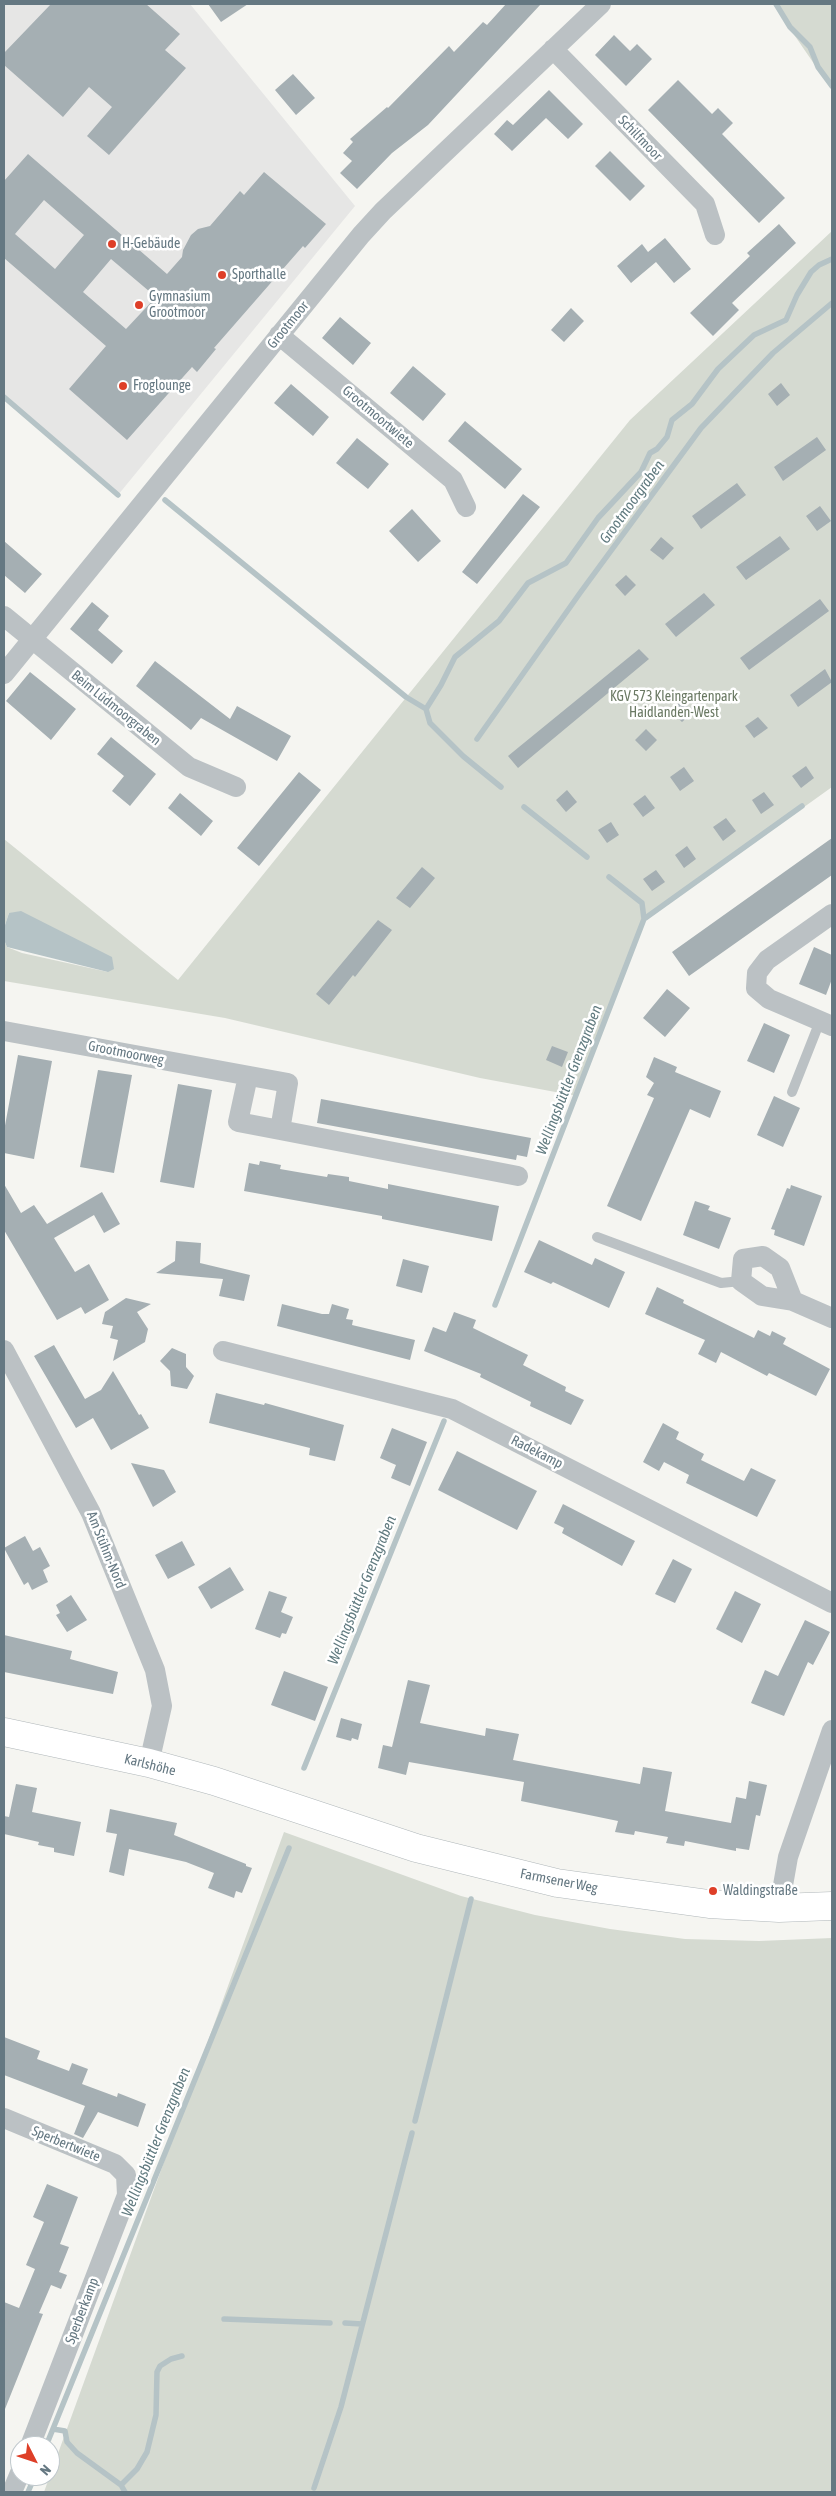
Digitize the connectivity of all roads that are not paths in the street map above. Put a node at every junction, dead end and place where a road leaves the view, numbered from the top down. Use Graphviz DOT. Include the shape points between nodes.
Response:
graph roads {
  1 [pos="601,4"];
  2 [pos="553,49"];
  3 [pos="715,235"];
  4 [pos="279,335"];
  5 [pos="466,507"];
  6 [pos="4,616"];
  7 [pos="32,640"];
  8 [pos="4,674"];
  9 [pos="236,786"];
  10 [pos="832,914"];
  11 [pos="826,1024"];
  12 [pos="4,1031"];
  13 [pos="248,1076"];
  14 [pos="792,1092"];
  15 [pos="280,1130"];
  16 [pos="518,1176"];
  17 [pos="597,1237"];
  18 [pos="741,1281"];
  19 [pos="793,1301"];
  20 [pos="832,1318"];
  21 [pos="4,1350"];
  22 [pos="223,1350"];
  23 [pos="832,1603"];
  24 [pos="832,1730"];
  25 [pos="4,1732"];
  26 [pos="149,1763"];
  27 [pos="294,1807"];
  28 [pos="832,1906"];
  29 [pos="779,1908"];
  30 [pos="4,2118"];
  31 [pos="126,2174"];
  32 [pos="34,2436"];
  1 -- 2 [label="street, Grootmoor"];
  2 -- 3 [label="street, Schilfmoor" via="706,204"];
  2 -- 4 [label="street, Grootmoor" via="383,211"];
  4 -- 5 [label="street, Grootmoortwiete" via="453,480"];
  4 -- 7 [label="street, Grootmoor"];
  6 -- 7 [label="street, Beim Lüdmoorgraben"];
  7 -- 8 [label="street, Grootmoor"];
  7 -- 9 [label="street, Beim Lüdmoorgraben" via="189,767"];
  10 -- 11 [label="street" via="767,960 757,973 756,988 769,999"];
  11 -- 14 [label="lane"];
  12 -- 13 [label="street, Grootmoorweg"];
  13 -- 15 [label="street, Grootmoorweg" via="288,1083"];
  13 -- 15 [label="street" via="238,1122"];
  15 -- 16 [label="street"];
  17 -- 18 [label="lane" via="720,1283"];
  18 -- 19 [label="street" via="762,1296"];
  18 -- 19 [label="street" via="743,1259 763,1256 780,1268"];
  19 -- 20 [label="street"];
  21 -- 26 [label="street, Am Stühm-Nord" via="91,1513 155,1670 162,1706"];
  22 -- 23 [label="street, Radekamp" via="452,1409"];
  24 -- 29 [label="street" via="788,1857"];
  25 -- 26 [label="main road, Karlshöhe"];
  26 -- 27 [label="main road, Karlshöhe"];
  27 -- 29 [label="main road, Farmsener Weg" via="416,1848 558,1883 709,1904"];
  28 -- 29 [label="main road, Farmsener Weg"];
  30 -- 31 [label="street, Sperbertwiete" via="115,2164"];
  31 -- 32 [label="street, Sperberkamp" via="127,2195"];
}
